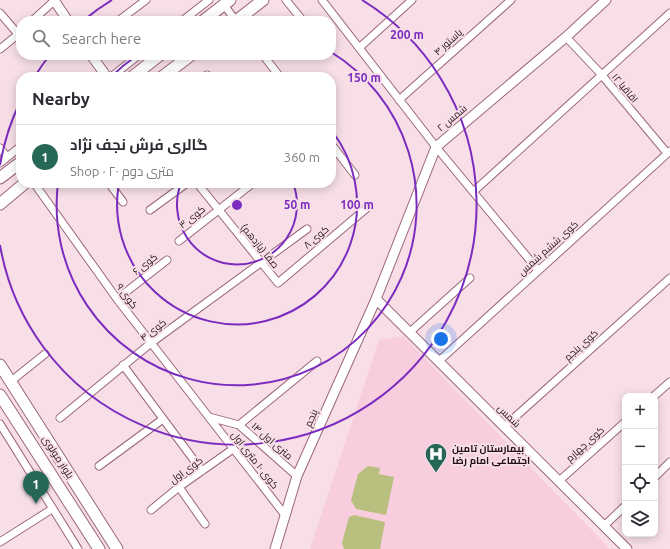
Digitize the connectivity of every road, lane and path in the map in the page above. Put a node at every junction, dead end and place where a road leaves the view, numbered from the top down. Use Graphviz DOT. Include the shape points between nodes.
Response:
graph roads {
  1 [pos="54,0"];
  2 [pos="146,0"];
  3 [pos="208,0"];
  4 [pos="263,0"];
  5 [pos="286,0"];
  6 [pos="322,0"];
  7 [pos="412,0"];
  8 [pos="511,0"];
  9 [pos="606,0"];
  10 [pos="227,2"];
  11 [pos="0,13"];
  12 [pos="670,13"];
  13 [pos="37,16"];
  14 [pos="65,16"];
  15 [pos="125,16"];
  16 [pos="188,16"];
  17 [pos="209,16"];
  18 [pos="234,16"];
  19 [pos="242,16"];
  20 [pos="299,16"];
  21 [pos="334,16"];
  22 [pos="336,18"];
  23 [pos="16,30"];
  24 [pos="16,36"];
  25 [pos="566,37"];
  26 [pos="359,48"];
  27 [pos="0,49"];
  28 [pos="95,60"];
  29 [pos="133,60"];
  30 [pos="154,60"];
  31 [pos="184,60"];
  32 [pos="267,60"];
  33 [pos="103,72"];
  34 [pos="117,72"];
  35 [pos="138,72"];
  36 [pos="169,72"];
  37 [pos="276,72"];
  38 [pos="601,74"];
  39 [pos="399,100"];
  40 [pos="436,147"];
  41 [pos="0,148"];
  42 [pos="16,150"];
  43 [pos="336,150"];
  44 [pos="669,152"];
  45 [pos="7,157"];
  46 [pos="0,163"];
  47 [pos="16,166"];
  48 [pos="355,175"];
  49 [pos="0,178"];
  50 [pos="19,188"];
  51 [pos="38,188"];
  52 [pos="113,188"];
  53 [pos="180,188"];
  54 [pos="201,188"];
  55 [pos="247,188"];
  56 [pos="473,192"];
  57 [pos="123,202"];
  58 [pos="0,204"];
  59 [pos="368,207"];
  60 [pos="150,210"];
  61 [pos="218,210"];
  62 [pos="307,229"];
  63 [pos="178,241"];
  64 [pos="167,260"];
  65 [pos="261,262"];
  66 [pos="538,270"];
  67 [pos="470,278"];
  68 [pos="670,278"];
  69 [pos="278,283"];
  70 [pos="376,298"];
  71 [pos="117,299"];
  72 [pos="410,332"];
  73 [pos="151,343"];
  74 [pos="45,354"];
  75 [pos="317,361"];
  76 [pos="439,361"];
  77 [pos="0,365"];
  78 [pos="123,365"];
  79 [pos="10,382"];
  80 [pos="670,382"];
  81 [pos="657,393"];
  82 [pos="0,395"];
  83 [pos="209,417"];
  84 [pos="60,418"];
  85 [pos="163,419"];
  86 [pos="0,424"];
  87 [pos="239,425"];
  88 [pos="622,425"];
  89 [pos="504,427"];
  90 [pos="233,449"];
  91 [pos="670,462"];
  92 [pos="99,466"];
  93 [pos="202,471"];
  94 [pos="658,474"];
  95 [pos="297,476"];
  96 [pos="559,481"];
  97 [pos="179,488"];
  98 [pos="52,509"];
  99 [pos="622,509"];
  100 [pos="151,510"];
  101 [pos="285,515"];
  102 [pos="205,524"];
  103 [pos="604,526"];
  104 [pos="0,542"];
  105 [pos="78,549"];
  106 [pos="99,549"];
  107 [pos="117,549"];
  108 [pos="275,549"];
  109 [pos="627,549"];
  1 -- 13 [label="street"];
  1 -- 14 [label="street"];
  2 -- 15 [label="street"];
  3 -- 16 [label="street"];
  4 -- 19 [label="main road"];
  5 -- 20 [label="street"];
  6 -- 21 [label="street"];
  7 -- 26 [label="street"];
  8 -- 39 [label="street, پاستور ۴"];
  9 -- 25 [label="street, شمس ۲"];
  10 -- 17 [label="main road"];
  10 -- 18 [label="street"];
  11 -- 23 [label="street"];
  12 -- 38 [label="street"];
  22 -- 26 [label="street"];
  24 -- 27 [label="street"];
  25 -- 38 [label="street, اقاقیا ۱۲"];
  25 -- 40 [label="street, شمس ۲"];
  26 -- 39 [label="street"];
  28 -- 33 [label="street"];
  29 -- 34 [label="street"];
  30 -- 35 [label="main road"];
  31 -- 36 [label="main road"];
  32 -- 37 [label="street"];
  38 -- 44 [label="street, اقاقیا ۱۲"];
  38 -- 56 [label="street"];
  39 -- 40 [label="street"];
  40 -- 56 [label="street"];
  40 -- 70 [label="street, شمس ۲"];
  41 -- 45 [label="street"];
  42 -- 45 [label="street"];
  43 -- 48 [label="street"];
  44 -- 66 [label="street, کوی ششم شمس"];
  45 -- 46 [label="street"];
  47 -- 49 [label="main road"];
  50 -- 58 [label="main road"];
  51 -- 71 [label="street, کوی ۹"];
  52 -- 57 [label="street"];
  53 -- 60 [label="street"];
  54 -- 61 [label="street, صفا (یازدهم)"];
  55 -- 61 [label="street"];
  56 -- 66 [label="street"];
  59 -- 69 [label="street, کوی ۸"];
  61 -- 63 [label="street, کوی ۳"];
  61 -- 65 [label="street, صفا (یازدهم)"];
  62 -- 65 [label="street"];
  64 -- 71 [label="street, کوی ۶"];
  65 -- 69 [label="street, صفا (یازدهم)"];
  65 -- 73 [label="street, کوی ۴"];
  66 -- 76 [label="street, کوی ششم شمس"];
  67 -- 72 [label="street"];
  68 -- 89 [label="street, کوی پنجم"];
  70 -- 72 [label="street, شمس"];
  70 -- 95 [label="street, پنجم"];
  71 -- 73 [label="street, کوی ۹"];
  72 -- 76 [label="street, شمس"];
  73 -- 78 [label="street, کوی ۴"];
  73 -- 83 [label="street, کوی ۹"];
  74 -- 79 [label="street"];
  75 -- 87 [label="street"];
  76 -- 89 [label="street, شمس"];
  77 -- 79 [label="main road, بلوار مولوی"];
  78 -- 84 [label="street, کوی ۴"];
  78 -- 85 [label="street"];
  79 -- 107 [label="main road, بلوار مولوی"];
  80 -- 81 [label="street"];
  82 -- 106 [label="main road, بلوار مولوی"];
  83 -- 87 [label="street, ۱۴ متری اول"];
  83 -- 90 [label="street, کوی ۱۰ متری اول"];
  85 -- 92 [label="street"];
  85 -- 93 [label="street"];
  86 -- 98 [label="street"];
  87 -- 95 [label="street, ۱۴ متری اول"];
  88 -- 96 [label="street, کوی چهارم"];
  89 -- 96 [label="street, شمس"];
  90 -- 93 [label="street, کوی اول"];
  90 -- 101 [label="street, کوی ۱۰ متری اول"];
  91 -- 94 [label="street"];
  93 -- 97 [label="street, کوی اول"];
  95 -- 101 [label="street, پنجم"];
  96 -- 103 [label="street, شمس"];
  97 -- 100 [label="street, کوی اول"];
  97 -- 102 [label="street"];
  98 -- 104 [label="street"];
  98 -- 105 [label="street"];
  99 -- 103 [label="street"];
  101 -- 108 [label="street, پنجم"];
  103 -- 109 [label="street, شمس"];
}
